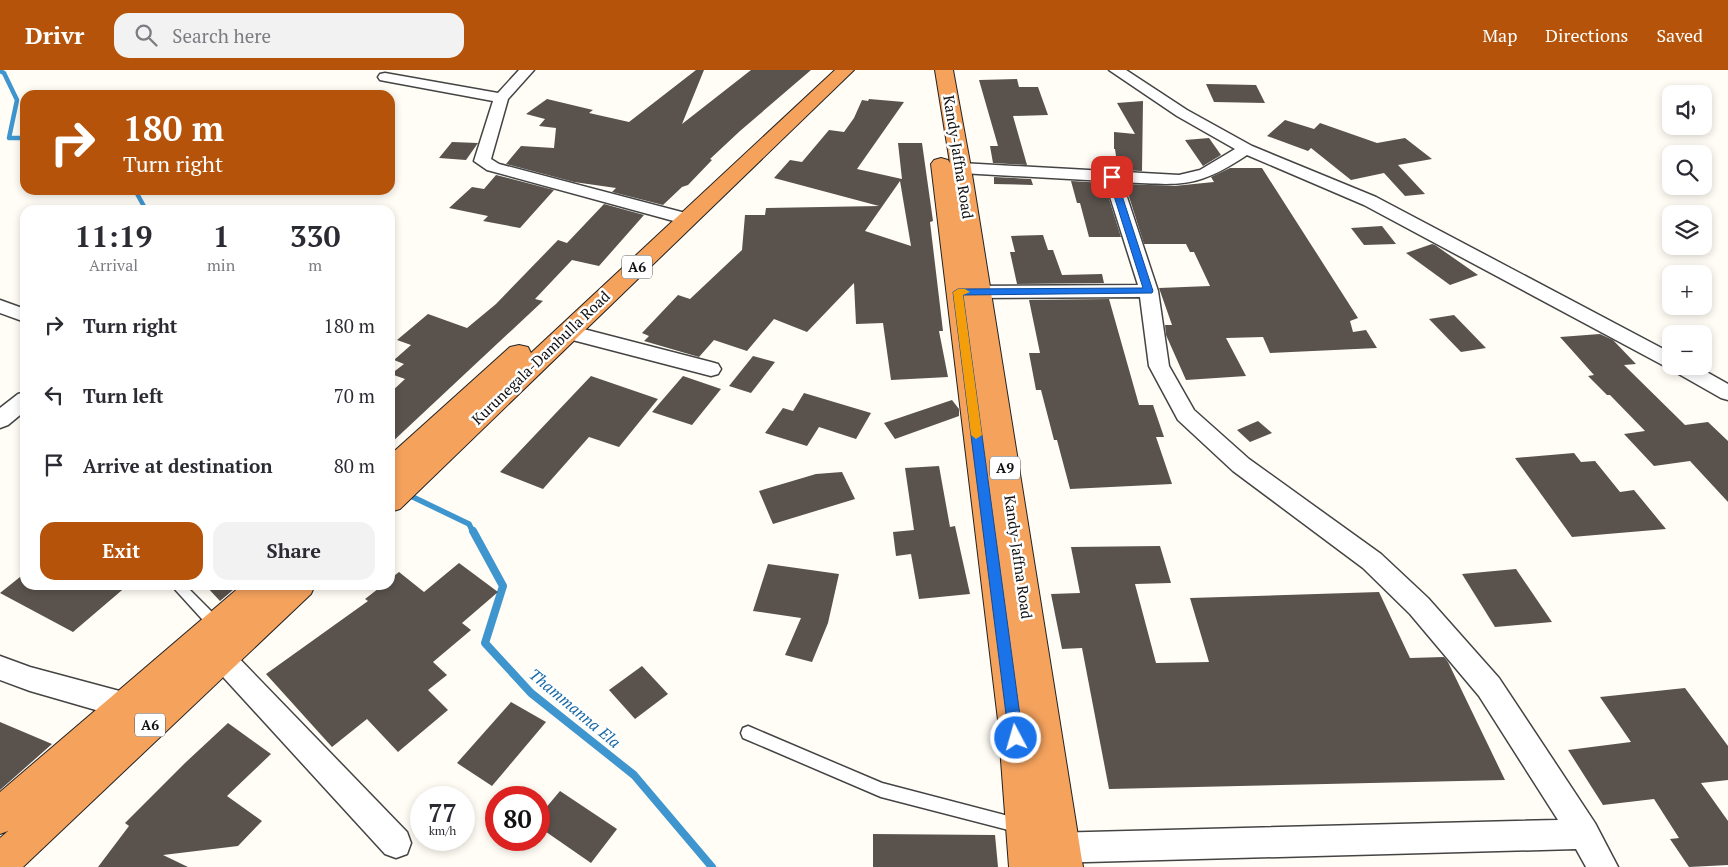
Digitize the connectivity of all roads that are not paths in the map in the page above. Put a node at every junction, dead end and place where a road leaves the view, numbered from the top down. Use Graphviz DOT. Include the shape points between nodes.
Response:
graph roads {
  1 [pos="528,70"];
  2 [pos="825,70"];
  3 [pos="845,70"];
  4 [pos="928,70"];
  5 [pos="944,70"];
  6 [pos="1116,70"];
  7 [pos="385,77"];
  8 [pos="501,98"];
  9 [pos="1246,149"];
  10 [pos="961,168"];
  11 [pos="728,171"];
  12 [pos="1112,177"];
  13 [pos="678,217"];
  14 [pos="1149,291"];
  15 [pos="968,292"];
  16 [pos="0,306"];
  17 [pos="20,314"];
  18 [pos="568,332"];
  19 [pos="974,334"];
  20 [pos="1662,357"];
  21 [pos="711,369"];
  22 [pos="1696,375"];
  23 [pos="1728,392"];
  24 [pos="20,403"];
  25 [pos="0,420"];
  26 [pos="396,466"];
  27 [pos="395,496"];
  28 [pos="181,590"];
  29 [pos="259,590"];
  30 [pos="293,590"];
  31 [pos="219,642"];
  32 [pos="0,668"];
  33 [pos="127,706"];
  34 [pos="748,733"];
  35 [pos="0,816"];
  36 [pos="1584,834"];
  37 [pos="396,842"];
  38 [pos="1026,848"];
  39 [pos="1062,858"];
  40 [pos="0,863"];
  41 [pos="1603,867"];
  1 -- 8 [label="street"];
  2 -- 11 [label="highway, Kurunegala-Dambulla Road / A6"];
  3 -- 11 [label="highway, Kurunegala-Dambulla Road / A6"];
  4 -- 15 [label="highway, Kandy-Jaffna Road / A9"];
  5 -- 10 [label="highway, Kandy-Jaffna Road / A9"];
  6 -- 9 [label="street"];
  7 -- 8 [label="street"];
  8 -- 13 [label="street" via="482,161 493,167"];
  9 -- 12 [label="street" via="1199,177 1173,180"];
  9 -- 20 [label="street" via="1370,200"];
  10 -- 12 [label="street"];
  10 -- 15 [label="highway, Kandy-Jaffna Road / A9"];
  11 -- 13 [label="highway, Kurunegala-Dambulla Road / A6"];
  12 -- 14 [label="street"];
  13 -- 18 [label="highway, Kurunegala-Dambulla Road / A6"];
  13 -- 26 [label="highway, Kurunegala-Dambulla Road / A6"];
  14 -- 15 [label="street"];
  14 -- 36 [label="street" via="1159,366 1186,415 1240,465 1372,561 1419,606 1489,687"];
  15 -- 19 [label="highway, Kandy-Jaffna Road / A9"];
  16 -- 17 [label="street"];
  18 -- 21 [label="street"];
  18 -- 27 [label="highway, Kurunegala-Dambulla Road / A6"];
  19 -- 38 [label="highway, Kandy-Jaffna Road / A9"];
  19 -- 39 [label="highway, Kandy-Jaffna Road / A9"];
  22 -- 23 [label="street"];
  24 -- 25 [label="street"];
  28 -- 31 [label="lane"];
  29 -- 31 [label="highway, A6"];
  30 -- 31 [label="highway, A6"];
  31 -- 33 [label="highway, A6"];
  31 -- 37 [label="street"];
  31 -- 40 [label="highway, A6"];
  32 -- 33 [label="street"];
  33 -- 35 [label="highway, A6"];
  34 -- 38 [label="lane"];
  36 -- 39 [label="street"];
  36 -- 41 [label="street"];
  38 -- 39 [label="street"];
}
